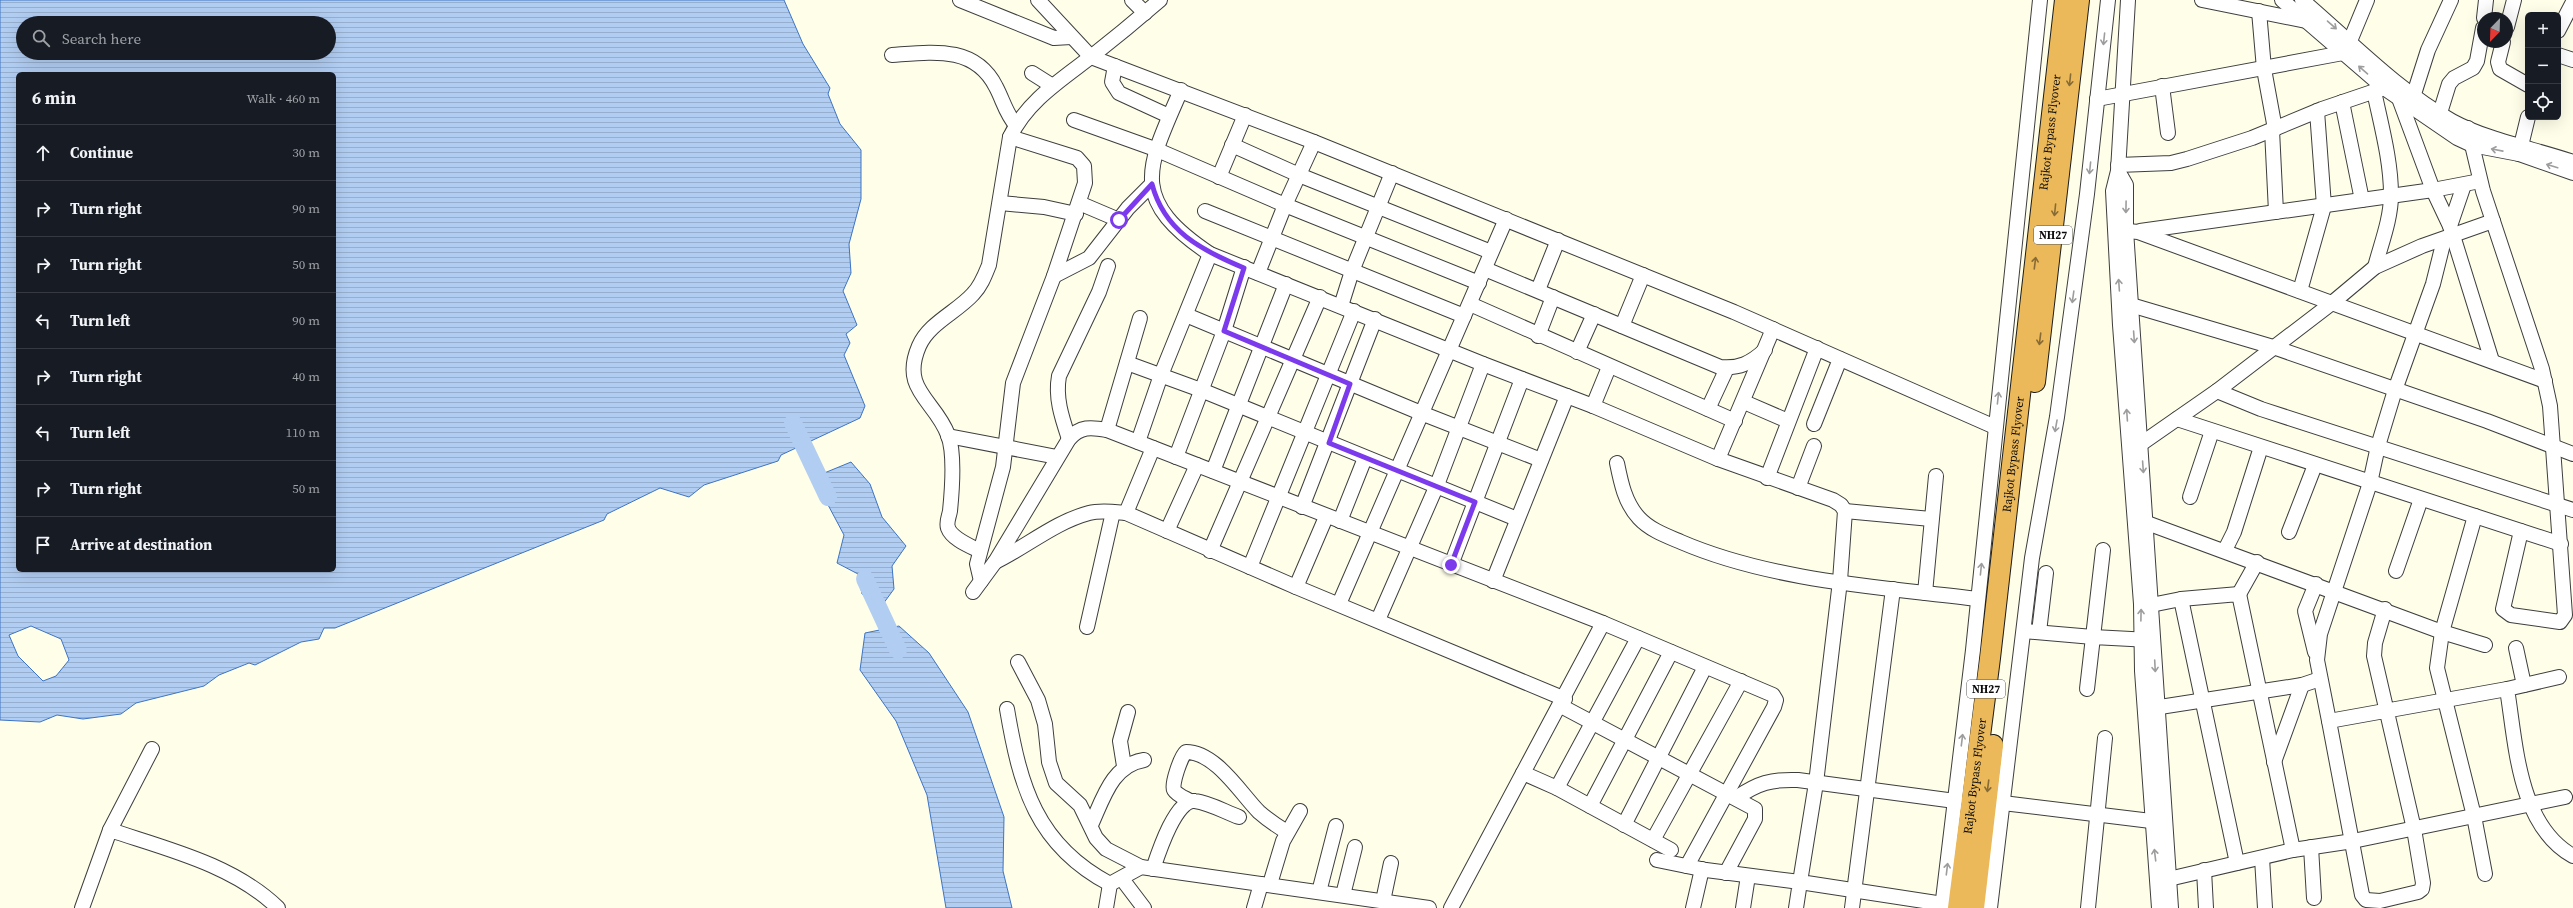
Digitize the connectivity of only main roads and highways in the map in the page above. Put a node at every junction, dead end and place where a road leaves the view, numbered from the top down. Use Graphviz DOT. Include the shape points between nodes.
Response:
graph roads {
  1 [pos="2065,0"];
  2 [pos="2079,0"];
  3 [pos="2018,469"];
  4 [pos="1948,907"];
  5 [pos="1990,908"];
  3 -- 1 [label="highway, Rajkot Bypass Flyover / NH27, one-way"];
  2 -- 3 [label="highway, Rajkot Bypass Flyover / NH27, one-way"];
  3 -- 4 [label="highway, Rajkot Bypass Flyover / NH27"];
  3 -- 5 [label="highway, Rajkot Bypass Flyover / NH27, one-way"];
}
